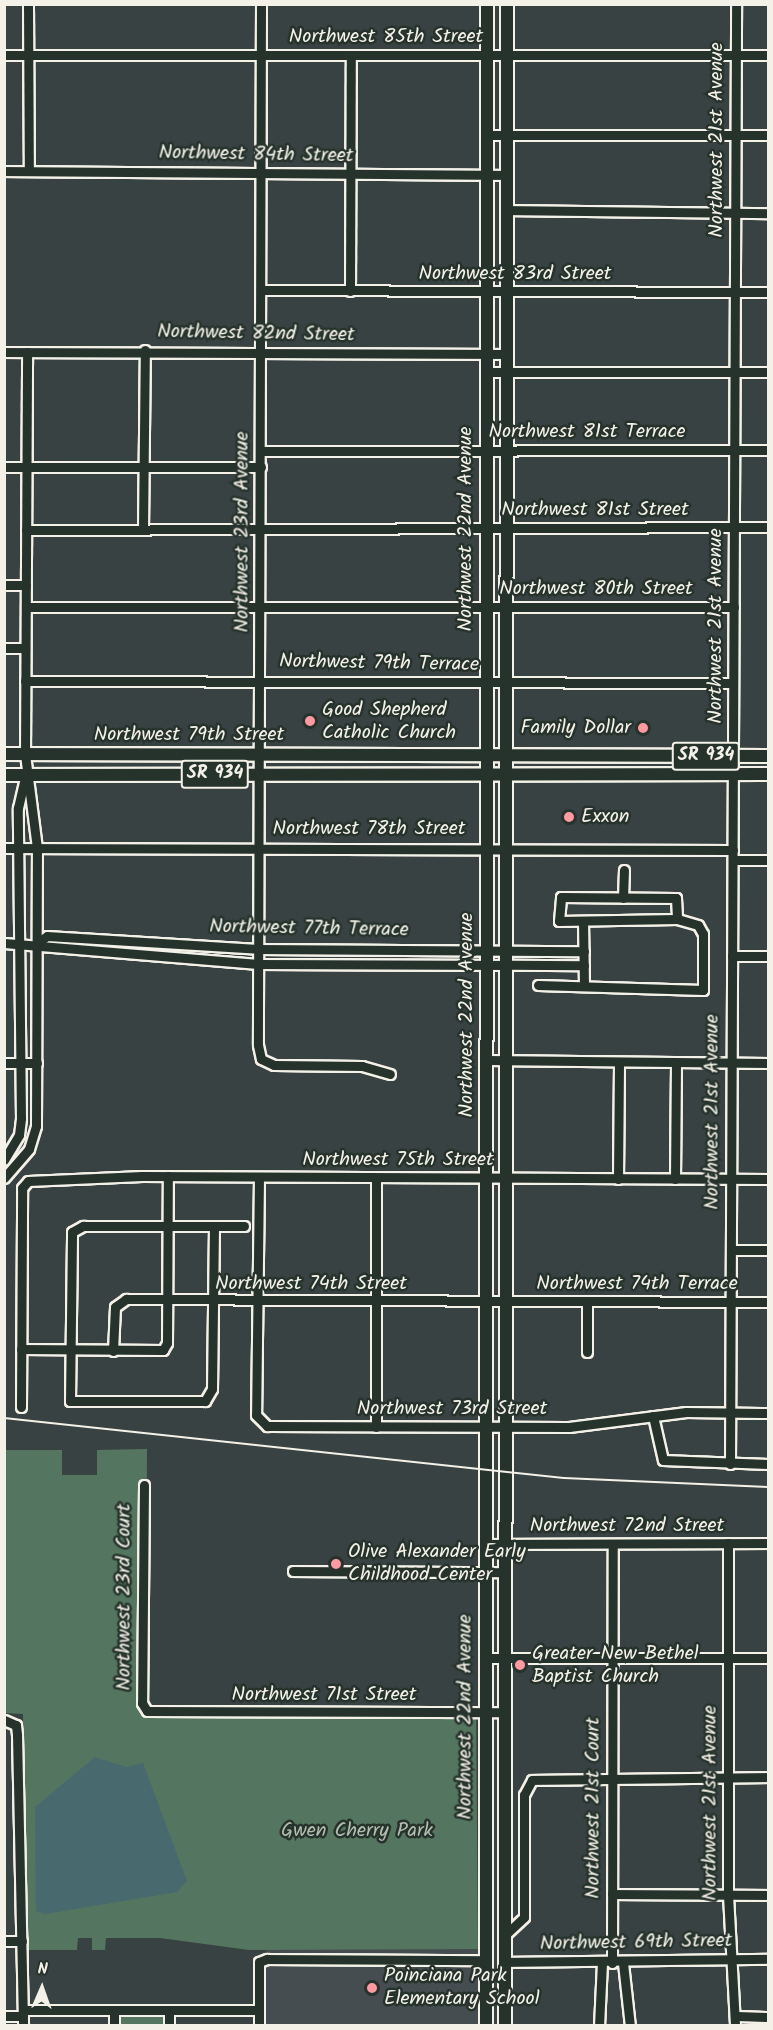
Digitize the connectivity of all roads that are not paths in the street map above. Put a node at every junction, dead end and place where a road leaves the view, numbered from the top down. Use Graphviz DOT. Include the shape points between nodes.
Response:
graph roads {
  1 [pos="28,4"];
  2 [pos="261,4"];
  3 [pos="487,4"];
  4 [pos="507,4"];
  5 [pos="736,4"];
  6 [pos="4,55"];
  7 [pos="28,55"];
  8 [pos="351,55"];
  9 [pos="486,55"];
  10 [pos="507,55"];
  11 [pos="735,55"];
  12 [pos="768,55"];
  13 [pos="262,56"];
  14 [pos="486,135"];
  15 [pos="507,135"];
  16 [pos="735,135"];
  17 [pos="768,135"];
  18 [pos="4,171"];
  19 [pos="29,171"];
  20 [pos="261,172"];
  21 [pos="350,175"];
  22 [pos="486,175"];
  23 [pos="507,175"];
  24 [pos="506,210"];
  25 [pos="735,213"];
  26 [pos="768,213"];
  27 [pos="261,290"];
  28 [pos="350,291"];
  29 [pos="486,291"];
  30 [pos="506,291"];
  31 [pos="736,292"];
  32 [pos="768,292"];
  33 [pos="146,350"];
  34 [pos="261,350"];
  35 [pos="4,352"];
  36 [pos="27,352"];
  37 [pos="485,354"];
  38 [pos="506,354"];
  39 [pos="485,372"];
  40 [pos="506,372"];
  41 [pos="736,372"];
  42 [pos="768,372"];
  43 [pos="485,450"];
  44 [pos="505,450"];
  45 [pos="735,450"];
  46 [pos="768,450"];
  47 [pos="261,451"];
  48 [pos="4,467"];
  49 [pos="26,467"];
  50 [pos="261,467"];
  51 [pos="144,468"];
  52 [pos="733,527"];
  53 [pos="768,527"];
  54 [pos="143,529"];
  55 [pos="485,529"];
  56 [pos="505,529"];
  57 [pos="26,530"];
  58 [pos="260,530"];
  59 [pos="4,585"];
  60 [pos="26,585"];
  61 [pos="260,606"];
  62 [pos="26,607"];
  63 [pos="486,607"];
  64 [pos="505,607"];
  65 [pos="734,607"];
  66 [pos="4,648"];
  67 [pos="25,648"];
  68 [pos="25,681"];
  69 [pos="261,681"];
  70 [pos="486,683"];
  71 [pos="504,683"];
  72 [pos="733,683"];
  73 [pos="4,754"];
  74 [pos="25,754"];
  75 [pos="144,754"];
  76 [pos="260,755"];
  77 [pos="383,755"];
  78 [pos="487,755"];
  79 [pos="505,755"];
  80 [pos="607,756"];
  81 [pos="734,756"];
  82 [pos="768,756"];
  83 [pos="608,773"];
  84 [pos="261,774"];
  85 [pos="331,774"];
  86 [pos="487,774"];
  87 [pos="506,774"];
  88 [pos="734,774"];
  89 [pos="768,774"];
  90 [pos="4,775"];
  91 [pos="26,775"];
  92 [pos="144,775"];
  93 [pos="260,847"];
  94 [pos="506,847"];
  95 [pos="4,848"];
  96 [pos="21,848"];
  97 [pos="37,848"];
  98 [pos="487,848"];
  99 [pos="733,855"];
  100 [pos="768,860"];
  101 [pos="624,870"];
  102 [pos="623,898"];
  103 [pos="677,919"];
  104 [pos="583,921"];
  105 [pos="145,942"];
  106 [pos="4,943"];
  107 [pos="21,943"];
  108 [pos="37,943"];
  109 [pos="217,946"];
  110 [pos="258,949"];
  111 [pos="584,951"];
  112 [pos="505,956"];
  113 [pos="732,956"];
  114 [pos="768,956"];
  115 [pos="144,957"];
  116 [pos="487,957"];
  117 [pos="216,962"];
  118 [pos="258,964"];
  119 [pos="584,965"];
  120 [pos="538,985"];
  121 [pos="584,986"];
  122 [pos="505,1059"];
  123 [pos="486,1060"];
  124 [pos="619,1062"];
  125 [pos="676,1062"];
  126 [pos="4,1063"];
  127 [pos="21,1063"];
  128 [pos="37,1063"];
  129 [pos="731,1063"];
  130 [pos="768,1063"];
  131 [pos="390,1074"];
  132 [pos="4,1160"];
  133 [pos="168,1176"];
  134 [pos="259,1177"];
  135 [pos="4,1178"];
  136 [pos="486,1178"];
  137 [pos="505,1178"];
  138 [pos="376,1179"];
  139 [pos="618,1179"];
  140 [pos="675,1179"];
  141 [pos="731,1179"];
  142 [pos="768,1179"];
  143 [pos="168,1226"];
  144 [pos="214,1226"];
  145 [pos="244,1226"];
  146 [pos="731,1250"];
  147 [pos="768,1250"];
  148 [pos="168,1300"];
  149 [pos="213,1301"];
  150 [pos="259,1302"];
  151 [pos="376,1302"];
  152 [pos="505,1302"];
  153 [pos="586,1302"];
  154 [pos="731,1302"];
  155 [pos="768,1302"];
  156 [pos="486,1303"];
  157 [pos="21,1349"];
  158 [pos="71,1350"];
  159 [pos="113,1351"];
  160 [pos="587,1352"];
  161 [pos="21,1407"];
  162 [pos="730,1413"];
  163 [pos="768,1413"];
  164 [pos="653,1416"];
  165 [pos="376,1427"];
  166 [pos="486,1427"];
  167 [pos="505,1427"];
  168 [pos="730,1464"];
  169 [pos="768,1464"];
  170 [pos="144,1485"];
  171 [pos="728,1543"];
  172 [pos="768,1543"];
  173 [pos="486,1544"];
  174 [pos="504,1544"];
  175 [pos="613,1544"];
  176 [pos="293,1571"];
  177 [pos="485,1572"];
  178 [pos="504,1572"];
  179 [pos="485,1658"];
  180 [pos="504,1658"];
  181 [pos="611,1658"];
  182 [pos="729,1658"];
  183 [pos="768,1658"];
  184 [pos="144,1709"];
  185 [pos="504,1712"];
  186 [pos="485,1713"];
  187 [pos="7,1720"];
  188 [pos="611,1777"];
  189 [pos="728,1777"];
  190 [pos="768,1777"];
  191 [pos="504,1856"];
  192 [pos="486,1858"];
  193 [pos="612,1894"];
  194 [pos="768,1894"];
  195 [pos="729,1895"];
  196 [pos="505,1935"];
  197 [pos="4,1941"];
  198 [pos="22,1941"];
  199 [pos="730,1959"];
  200 [pos="768,1959"];
  201 [pos="486,1960"];
  202 [pos="504,1962"];
  203 [pos="607,1963"];
  204 [pos="623,1963"];
  205 [pos="114,2010"];
  206 [pos="169,2010"];
  207 [pos="259,2010"];
  208 [pos="4,2016"];
  209 [pos="23,2017"];
  210 [pos="768,2017"];
  211 [pos="735,2021"];
  212 [pos="114,2025"];
  213 [pos="169,2025"];
  214 [pos="259,2025"];
  215 [pos="486,2025"];
  216 [pos="505,2025"];
  217 [pos="599,2025"];
  218 [pos="630,2025"];
  1 -- 7 [label="street"];
  2 -- 13 [label="street, Northwest 23rd Avenue"];
  3 -- 9 [label="main road, Northwest 22nd Avenue"];
  4 -- 10 [label="main road, Northwest 22nd Avenue"];
  5 -- 11 [label="street, Northwest 21st Avenue"];
  6 -- 7 [label="street, Northwest 85th Street"];
  7 -- 13 [label="street, Northwest 85th Street"];
  7 -- 19 [label="street"];
  8 -- 9 [label="street, Northwest 85th Street"];
  8 -- 13 [label="street, Northwest 85th Street"];
  8 -- 21 [label="street"];
  9 -- 10 [label="street, Northwest 85th Street"];
  9 -- 14 [label="main road, Northwest 22nd Avenue"];
  10 -- 11 [label="street, Northwest 85th Street"];
  10 -- 15 [label="main road, Northwest 22nd Avenue"];
  11 -- 12 [label="street, Northwest 85th Street"];
  11 -- 16 [label="street, Northwest 21st Avenue"];
  13 -- 20 [label="street, Northwest 23rd Avenue"];
  14 -- 15 [label="street"];
  14 -- 22 [label="main road, Northwest 22nd Avenue"];
  15 -- 16 [label="street"];
  15 -- 23 [label="main road, Northwest 22nd Avenue"];
  16 -- 17 [label="street"];
  16 -- 25 [label="street, Northwest 21st Avenue"];
  18 -- 19 [label="street, Northwest 84th Street"];
  19 -- 20 [label="street, Northwest 84th Street"];
  20 -- 21 [label="street, Northwest 84th Street"];
  20 -- 27 [label="street, Northwest 23rd Avenue"];
  21 -- 22 [label="street, Northwest 84th Street"];
  21 -- 28 [label="street"];
  22 -- 23 [label="street, Northwest 84th Street"];
  22 -- 29 [label="main road, Northwest 22nd Avenue"];
  23 -- 24 [label="main road, Northwest 22nd Avenue"];
  24 -- 25 [label="street"];
  24 -- 30 [label="main road, Northwest 22nd Avenue"];
  25 -- 26 [label="street"];
  25 -- 31 [label="street, Northwest 21st Avenue"];
  27 -- 28 [label="street, Northwest 83rd Street"];
  27 -- 34 [label="street, Northwest 23rd Avenue"];
  28 -- 29 [label="street, Northwest 83rd Street"];
  29 -- 30 [label="street, Northwest 83rd Street"];
  29 -- 37 [label="main road, Northwest 22nd Avenue"];
  30 -- 31 [label="street, Northwest 83rd Street"];
  30 -- 38 [label="main road, Northwest 22nd Avenue"];
  31 -- 32 [label="street, Northwest 83rd Street"];
  31 -- 41 [label="street, Northwest 21st Avenue"];
  33 -- 34 [label="street, Northwest 82nd Street"];
  33 -- 36 [label="street, Northwest 82nd Street"];
  33 -- 51 [label="street"];
  34 -- 37 [label="street, Northwest 82nd Street"];
  34 -- 47 [label="street, Northwest 23rd Avenue"];
  35 -- 36 [label="street, Northwest 82nd Street"];
  36 -- 49 [label="street"];
  37 -- 38 [label="street, Northwest 82nd Street"];
  37 -- 39 [label="main road, Northwest 22nd Avenue"];
  38 -- 40 [label="main road, Northwest 22nd Avenue"];
  39 -- 40 [label="street"];
  39 -- 43 [label="main road, Northwest 22nd Avenue"];
  40 -- 41 [label="street"];
  40 -- 44 [label="main road, Northwest 22nd Avenue"];
  41 -- 42 [label="street"];
  41 -- 45 [label="street, Northwest 21st Avenue"];
  43 -- 44 [label="street, Northwest 81st Terrace"];
  43 -- 47 [label="street, Northwest 81st Terrace"];
  43 -- 55 [label="main road, Northwest 22nd Avenue"];
  44 -- 45 [label="street, Northwest 81st Terrace"];
  44 -- 56 [label="main road, Northwest 22nd Avenue"];
  45 -- 46 [label="street, Northwest 81st Terrace"];
  45 -- 52 [label="street, Northwest 21st Avenue"];
  47 -- 50 [label="street, Northwest 23rd Avenue"];
  48 -- 49 [label="street"];
  49 -- 51 [label="street"];
  49 -- 57 [label="street"];
  50 -- 51 [label="street"];
  50 -- 58 [label="street, Northwest 23rd Avenue"];
  51 -- 54 [label="street"];
  52 -- 53 [label="street, Northwest 81st Street"];
  52 -- 56 [label="street, Northwest 81st Street"];
  52 -- 65 [label="street, Northwest 21st Avenue"];
  54 -- 57 [label="street, Northwest 81st Street"];
  54 -- 58 [label="street, Northwest 81st Street"];
  55 -- 56 [label="street, Northwest 81st Street"];
  55 -- 58 [label="street, Northwest 81st Street"];
  55 -- 63 [label="main road, Northwest 22nd Avenue"];
  56 -- 64 [label="main road, Northwest 22nd Avenue"];
  57 -- 60 [label="street"];
  58 -- 61 [label="street, Northwest 23rd Avenue"];
  59 -- 60 [label="street"];
  60 -- 62 [label="street"];
  61 -- 62 [label="street, Northwest 80th Street"];
  61 -- 63 [label="street, Northwest 80th Street"];
  61 -- 69 [label="street, Northwest 23rd Avenue"];
  62 -- 67 [label="street"];
  63 -- 64 [label="street, Northwest 80th Street"];
  63 -- 70 [label="main road, Northwest 22nd Avenue"];
  64 -- 65 [label="street, Northwest 80th Street"];
  64 -- 71 [label="main road, Northwest 22nd Avenue"];
  65 -- 72 [label="street, Northwest 21st Avenue"];
  66 -- 67 [label="street"];
  67 -- 68 [label="street"];
  68 -- 69 [label="street, Northwest 79th Terrace"];
  68 -- 74 [label="street"];
  69 -- 70 [label="street, Northwest 79th Terrace"];
  69 -- 76 [label="street, Northwest 23rd Avenue"];
  70 -- 71 [label="street, Northwest 79th Terrace"];
  70 -- 78 [label="main road, Northwest 22nd Avenue"];
  71 -- 72 [label="street, Northwest 79th Terrace"];
  71 -- 79 [label="main road, Northwest 22nd Avenue"];
  72 -- 81 [label="street, Northwest 21st Avenue"];
  73 -- 74 [label="main road, Northwest 79th Street / SR 934"];
  74 -- 75 [label="main road, Northwest 79th Street / SR 934"];
  74 -- 91 [label="street"];
  75 -- 76 [label="main road, Northwest 79th Street / SR 934"];
  75 -- 92 [label="main road"];
  76 -- 77 [label="main road, Northwest 79th Street / SR 934"];
  76 -- 84 [label="street, Northwest 23rd Avenue"];
  77 -- 78 [label="main road, Northwest 79th Street / SR 934"];
  77 -- 85 [label="main road" via="368,767"];
  78 -- 79 [label="main road, Northwest 79th Street / SR 934"];
  78 -- 86 [label="main road, Northwest 22nd Avenue"];
  79 -- 80 [label="main road, Northwest 79th Street / SR 934"];
  79 -- 87 [label="main road, Northwest 22nd Avenue"];
  80 -- 81 [label="main road, Northwest 79th Street / SR 934"];
  80 -- 83 [label="main road"];
  81 -- 82 [label="main road, Northwest 79th Street / SR 934"];
  81 -- 88 [label="street, Northwest 21st Avenue"];
  83 -- 87 [label="main road, Northwest 79th Street / SR 934"];
  83 -- 88 [label="main road, Northwest 79th Street / SR 934"];
  84 -- 85 [label="main road, Northwest 79th Street / SR 934"];
  84 -- 92 [label="main road, Northwest 79th Street / SR 934"];
  84 -- 93 [label="street, Northwest 23rd Avenue"];
  85 -- 86 [label="main road, Northwest 79th Street / SR 934"];
  86 -- 87 [label="main road, Northwest 79th Street / SR 934"];
  86 -- 98 [label="main road, Northwest 22nd Avenue"];
  87 -- 94 [label="main road, Northwest 22nd Avenue"];
  88 -- 89 [label="main road, Northwest 79th Street / SR 934"];
  88 -- 99 [label="street, Northwest 21st Avenue"];
  90 -- 91 [label="main road, Northwest 79th Street / SR 934"];
  91 -- 92 [label="main road, Northwest 79th Street / SR 934"];
  91 -- 96 [label="street" via="18,808"];
  91 -- 97 [label="street"];
  93 -- 97 [label="street, Northwest 78th Street"];
  93 -- 98 [label="street, Northwest 78th Street"];
  93 -- 110 [label="street, Northwest 23rd Avenue"];
  94 -- 98 [label="street, Northwest 78th Street"];
  94 -- 99 [label="street, Northwest 78th Street"];
  94 -- 112 [label="main road, Northwest 22nd Avenue"];
  95 -- 96 [label="street, Northwest 78th Street"];
  96 -- 97 [label="street, Northwest 78th Street"];
  96 -- 107 [label="street"];
  97 -- 108 [label="street"];
  98 -- 116 [label="main road, Northwest 22nd Avenue"];
  99 -- 100 [label="street, Northwest 78th Street"];
  99 -- 113 [label="street, Northwest 21st Avenue"];
  101 -- 102 [label="street"];
  102 -- 103 [label="street" via="676,898"];
  102 -- 104 [label="street" via="561,897 559,921"];
  103 -- 104 [label="street"];
  103 -- 121 [label="street" via="698,926 704,934 703,990"];
  104 -- 111 [label="street"];
  105 -- 108 [label="street, Northwest 77th Terrace" via="47,936"];
  105 -- 109 [label="street, Northwest 77th Terrace"];
  105 -- 115 [label="street"];
  106 -- 107 [label="street, Northwest 77th Terrace"];
  107 -- 108 [label="street, Northwest 77th Terrace"];
  107 -- 127 [label="street"];
  108 -- 115 [label="street, Northwest 77th Terrace" via="48,951"];
  108 -- 128 [label="street"];
  109 -- 110 [label="street, Northwest 77th Terrace"];
  109 -- 117 [label="street"];
  110 -- 116 [label="street, Northwest 77th Terrace"];
  110 -- 118 [label="street, Northwest 23rd Avenue"];
  111 -- 112 [label="street, Northwest 77th Terrace"];
  111 -- 119 [label="street"];
  112 -- 116 [label="street, Northwest 77th Terrace"];
  112 -- 119 [label="street, Northwest 77th Terrace"];
  112 -- 122 [label="main road, Northwest 22nd Avenue"];
  113 -- 114 [label="street"];
  113 -- 129 [label="street, Northwest 21st Avenue"];
  115 -- 117 [label="street, Northwest 77th Terrace"];
  116 -- 118 [label="street, Northwest 77th Terrace"];
  116 -- 123 [label="main road, Northwest 22nd Avenue"];
  117 -- 118 [label="street, Northwest 77th Terrace"];
  118 -- 131 [label="street, Northwest 23rd Avenue" via="261,1059 274,1065 374,1067"];
  119 -- 121 [label="street"];
  120 -- 121 [label="street"];
  122 -- 123 [label="street"];
  122 -- 124 [label="street"];
  122 -- 137 [label="main road, Northwest 22nd Avenue"];
  123 -- 136 [label="main road, Northwest 22nd Avenue"];
  124 -- 125 [label="street"];
  124 -- 139 [label="street"];
  125 -- 129 [label="street"];
  125 -- 140 [label="street"];
  126 -- 127 [label="street"];
  127 -- 128 [label="street"];
  127 -- 132 [label="street" via="19,1135"];
  128 -- 135 [label="street" via="36,1126 29,1149"];
  129 -- 130 [label="street"];
  129 -- 141 [label="street, Northwest 21st Avenue"];
  133 -- 134 [label="street, Northwest 75th Street"];
  133 -- 143 [label="street"];
  133 -- 157 [label="street, Northwest 75th Street" via="28,1181 22,1188"];
  134 -- 138 [label="street, Northwest 75th Street"];
  134 -- 150 [label="street"];
  136 -- 137 [label="street, Northwest 75th Street"];
  136 -- 138 [label="street, Northwest 75th Street"];
  136 -- 156 [label="main road, Northwest 22nd Avenue"];
  137 -- 139 [label="street, Northwest 75th Street"];
  137 -- 152 [label="main road, Northwest 22nd Avenue"];
  138 -- 151 [label="street"];
  139 -- 140 [label="street, Northwest 75th Street"];
  140 -- 141 [label="street, Northwest 75th Street"];
  141 -- 142 [label="street, Northwest 75th Street"];
  141 -- 146 [label="street, Northwest 21st Avenue"];
  143 -- 144 [label="street"];
  143 -- 148 [label="street"];
  143 -- 158 [label="street" via="83,1226 72,1232"];
  144 -- 145 [label="street"];
  144 -- 149 [label="street"];
  146 -- 147 [label="street, Northwest 74th Terrace"];
  146 -- 154 [label="street, Northwest 21st Avenue"];
  148 -- 149 [label="street, Northwest 74th Street"];
  148 -- 159 [label="street, Northwest 74th Street" via="118,1303"];
  148 -- 159 [label="street" via="168,1343 156,1352"];
  149 -- 150 [label="street, Northwest 74th Street"];
  149 -- 158 [label="street" via="212,1389 205,1401 70,1401"];
  150 -- 151 [label="street, Northwest 74th Street"];
  150 -- 165 [label="street, Northwest 73rd Street" via="256,1415 267,1426"];
  151 -- 156 [label="street, Northwest 74th Street"];
  151 -- 165 [label="street"];
  152 -- 153 [label="street, Northwest 74th Terrace"];
  152 -- 156 [label="street, Northwest 74th Street"];
  152 -- 167 [label="main road, Northwest 22nd Avenue"];
  153 -- 154 [label="street, Northwest 74th Terrace"];
  153 -- 160 [label="street"];
  154 -- 155 [label="street, Northwest 74th Terrace"];
  154 -- 162 [label="street, Northwest 21st Avenue"];
  156 -- 166 [label="main road, Northwest 22nd Avenue"];
  157 -- 158 [label="street"];
  157 -- 161 [label="street"];
  158 -- 159 [label="street"];
  162 -- 163 [label="street, Northwest 73rd Street"];
  162 -- 164 [label="street, Northwest 73rd Street"];
  162 -- 168 [label="street, Northwest 21st Avenue"];
  164 -- 167 [label="street, Northwest 73rd Street" via="569,1427"];
  164 -- 168 [label="street" via="663,1460"];
  165 -- 166 [label="street, Northwest 73rd Street"];
  166 -- 167 [label="street, Northwest 73rd Street"];
  166 -- 173 [label="main road, Northwest 22nd Avenue"];
  167 -- 174 [label="main road, Northwest 22nd Avenue"];
  168 -- 169 [label="street"];
  170 -- 184 [label="street, Northwest 23rd Court"];
  171 -- 172 [label="street, Northwest 72nd Street"];
  171 -- 175 [label="street, Northwest 72nd Street"];
  171 -- 182 [label="street, Northwest 21st Avenue"];
  173 -- 174 [label="street, Northwest 72nd Street"];
  173 -- 177 [label="main road, Northwest 22nd Avenue"];
  174 -- 175 [label="street, Northwest 72nd Street"];
  174 -- 178 [label="main road, Northwest 22nd Avenue"];
  175 -- 181 [label="street, Northwest 21st Court"];
  176 -- 177 [label="street"];
  177 -- 178 [label="street"];
  177 -- 179 [label="main road, Northwest 22nd Avenue"];
  178 -- 180 [label="main road, Northwest 22nd Avenue"];
  179 -- 180 [label="street"];
  179 -- 186 [label="main road, Northwest 22nd Avenue"];
  180 -- 181 [label="street"];
  180 -- 185 [label="main road, Northwest 22nd Avenue"];
  181 -- 182 [label="street"];
  181 -- 188 [label="street, Northwest 21st Court"];
  182 -- 183 [label="street"];
  182 -- 189 [label="street, Northwest 21st Avenue"];
  184 -- 186 [label="street, Northwest 71st Street"];
  185 -- 186 [label="street, Northwest 71st Street"];
  185 -- 191 [label="main road, Northwest 22nd Avenue"];
  186 -- 192 [label="main road, Northwest 22nd Avenue"];
  187 -- 198 [label="street" via="17,1735"];
  188 -- 189 [label="street"];
  188 -- 193 [label="street, Northwest 21st Court"];
  188 -- 196 [label="street" via="529,1782 524,1795 524,1917"];
  189 -- 190 [label="street"];
  189 -- 195 [label="street, Northwest 21st Avenue"];
  191 -- 192 [label="main road"];
  191 -- 196 [label="main road, Northwest 22nd Avenue"];
  192 -- 201 [label="main road, Northwest 22nd Avenue"];
  193 -- 195 [label="street"];
  193 -- 203 [label="street, Northwest 21st Court"];
  194 -- 195 [label="street"];
  195 -- 199 [label="street, Northwest 21st Avenue"];
  196 -- 202 [label="main road, Northwest 22nd Avenue"];
  197 -- 198 [label="street"];
  198 -- 209 [label="street"];
  199 -- 200 [label="street, Northwest 69th Street"];
  199 -- 204 [label="street, Northwest 69th Street"];
  199 -- 211 [label="street, Northwest 21st Avenue"];
  201 -- 202 [label="main road"];
  201 -- 207 [label="street" via="259,1962"];
  201 -- 215 [label="main road, Northwest 22nd Avenue"];
  202 -- 203 [label="street, Northwest 69th Street"];
  202 -- 216 [label="main road, Northwest 22nd Avenue"];
  203 -- 204 [label="street, Northwest 69th Street"];
  203 -- 217 [label="street, Northwest 21st Court"];
  204 -- 218 [label="street"];
  205 -- 206 [label="street"];
  205 -- 209 [label="street"];
  205 -- 212 [label="street"];
  206 -- 207 [label="street"];
  206 -- 213 [label="street"];
  207 -- 214 [label="street"];
  208 -- 209 [label="street"];
  210 -- 211 [label="street"];
}
